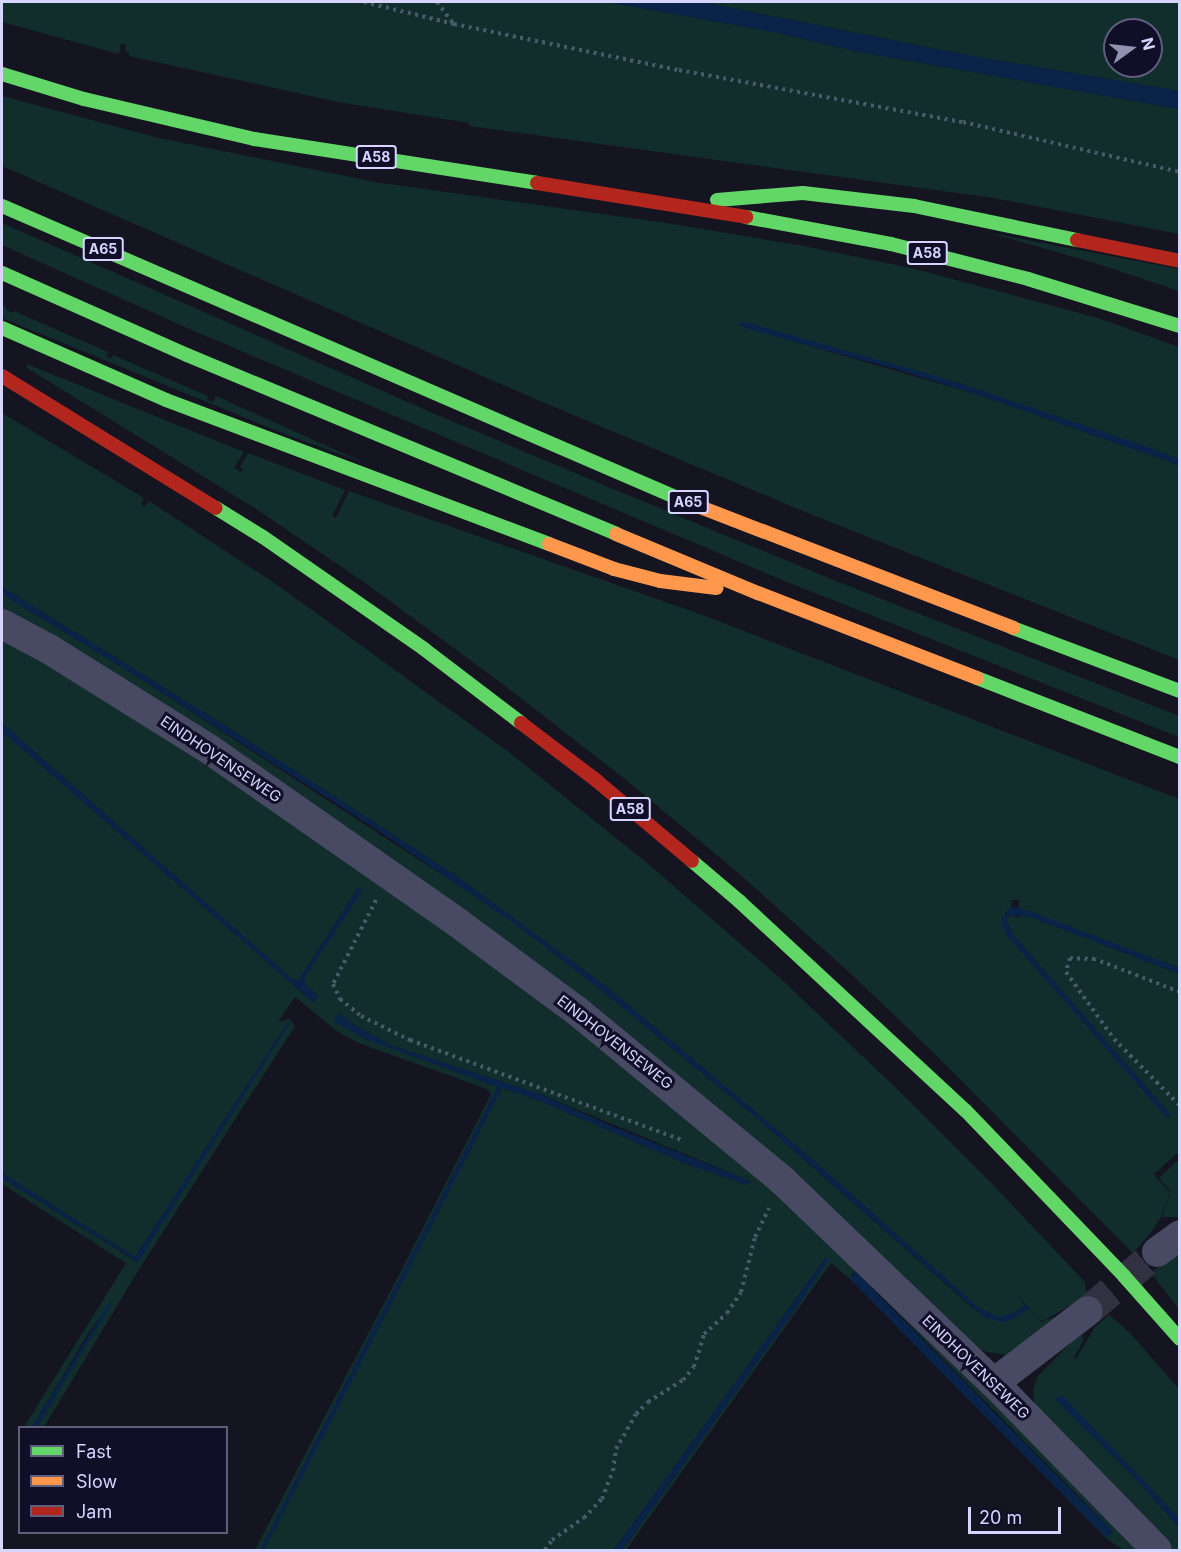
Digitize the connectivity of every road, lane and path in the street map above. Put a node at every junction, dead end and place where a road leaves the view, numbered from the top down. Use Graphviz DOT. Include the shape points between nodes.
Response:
graph roads {
  1 [pos="363,2"];
  2 [pos="438,2"];
  3 [pos="454,24"];
  4 [pos="2,74"];
  5 [pos="1179,172"];
  6 [pos="670,203"];
  7 [pos="2,206"];
  8 [pos="1179,261"];
  9 [pos="2,273"];
  10 [pos="1179,326"];
  11 [pos="2,328"];
  12 [pos="2,376"];
  13 [pos="758,593"];
  14 [pos="2,624"];
  15 [pos="1179,691"];
  16 [pos="1179,757"];
  17 [pos="389,874"];
  18 [pos="1179,992"];
  19 [pos="1179,1106"];
  20 [pos="728,1136"];
  21 [pos="783,1181"];
  22 [pos="1088,1311"];
  23 [pos="1179,1339"];
  24 [pos="994,1383"];
  25 [pos="545,1551"];
  26 [pos="1157,1551"];
  1 -- 3 [label="path"];
  2 -- 3 [label="path"];
  3 -- 5 [label="path" via="963,122"];
  4 -- 6 [label="highway, A58" via="84,99 254,138"];
  6 -- 8 [label="highway" via="814,195 915,206"];
  6 -- 10 [label="highway, A58" via="891,244 1028,279"];
  7 -- 15 [label="highway, A65" via="725,518"];
  9 -- 13 [label="highway" via="187,355"];
  11 -- 13 [label="highway" via="166,400 614,569 660,581"];
  12 -- 23 [label="highway, A58" via="263,537 424,649 597,781 739,901 966,1111"];
  13 -- 16 [label="highway"];
  14 -- 17 [label="street, EINDHOVENSEWEG" via="209,749"];
  17 -- 20 [label="street, EINDHOVENSEWEG" via="578,1011"];
  17 -- 20 [label="path" via="333,984 340,999 361,1016 410,1040 684,1140"];
  18 -- 19 [label="path" via="1095,959 1070,958 1066,972 1114,1039"];
  20 -- 21 [label="street, EINDHOVENSEWEG"];
  21 -- 24 [label="street, EINDHOVENSEWEG"];
  21 -- 25 [label="path" via="759,1227 741,1292 727,1313 704,1334 694,1367 683,1380 648,1401 636,1414 616,1449 613,1471 602,1499 584,1518 552,1540"];
  22 -- 24 [label="street"];
  24 -- 26 [label="street, EINDHOVENSEWEG"];
}
